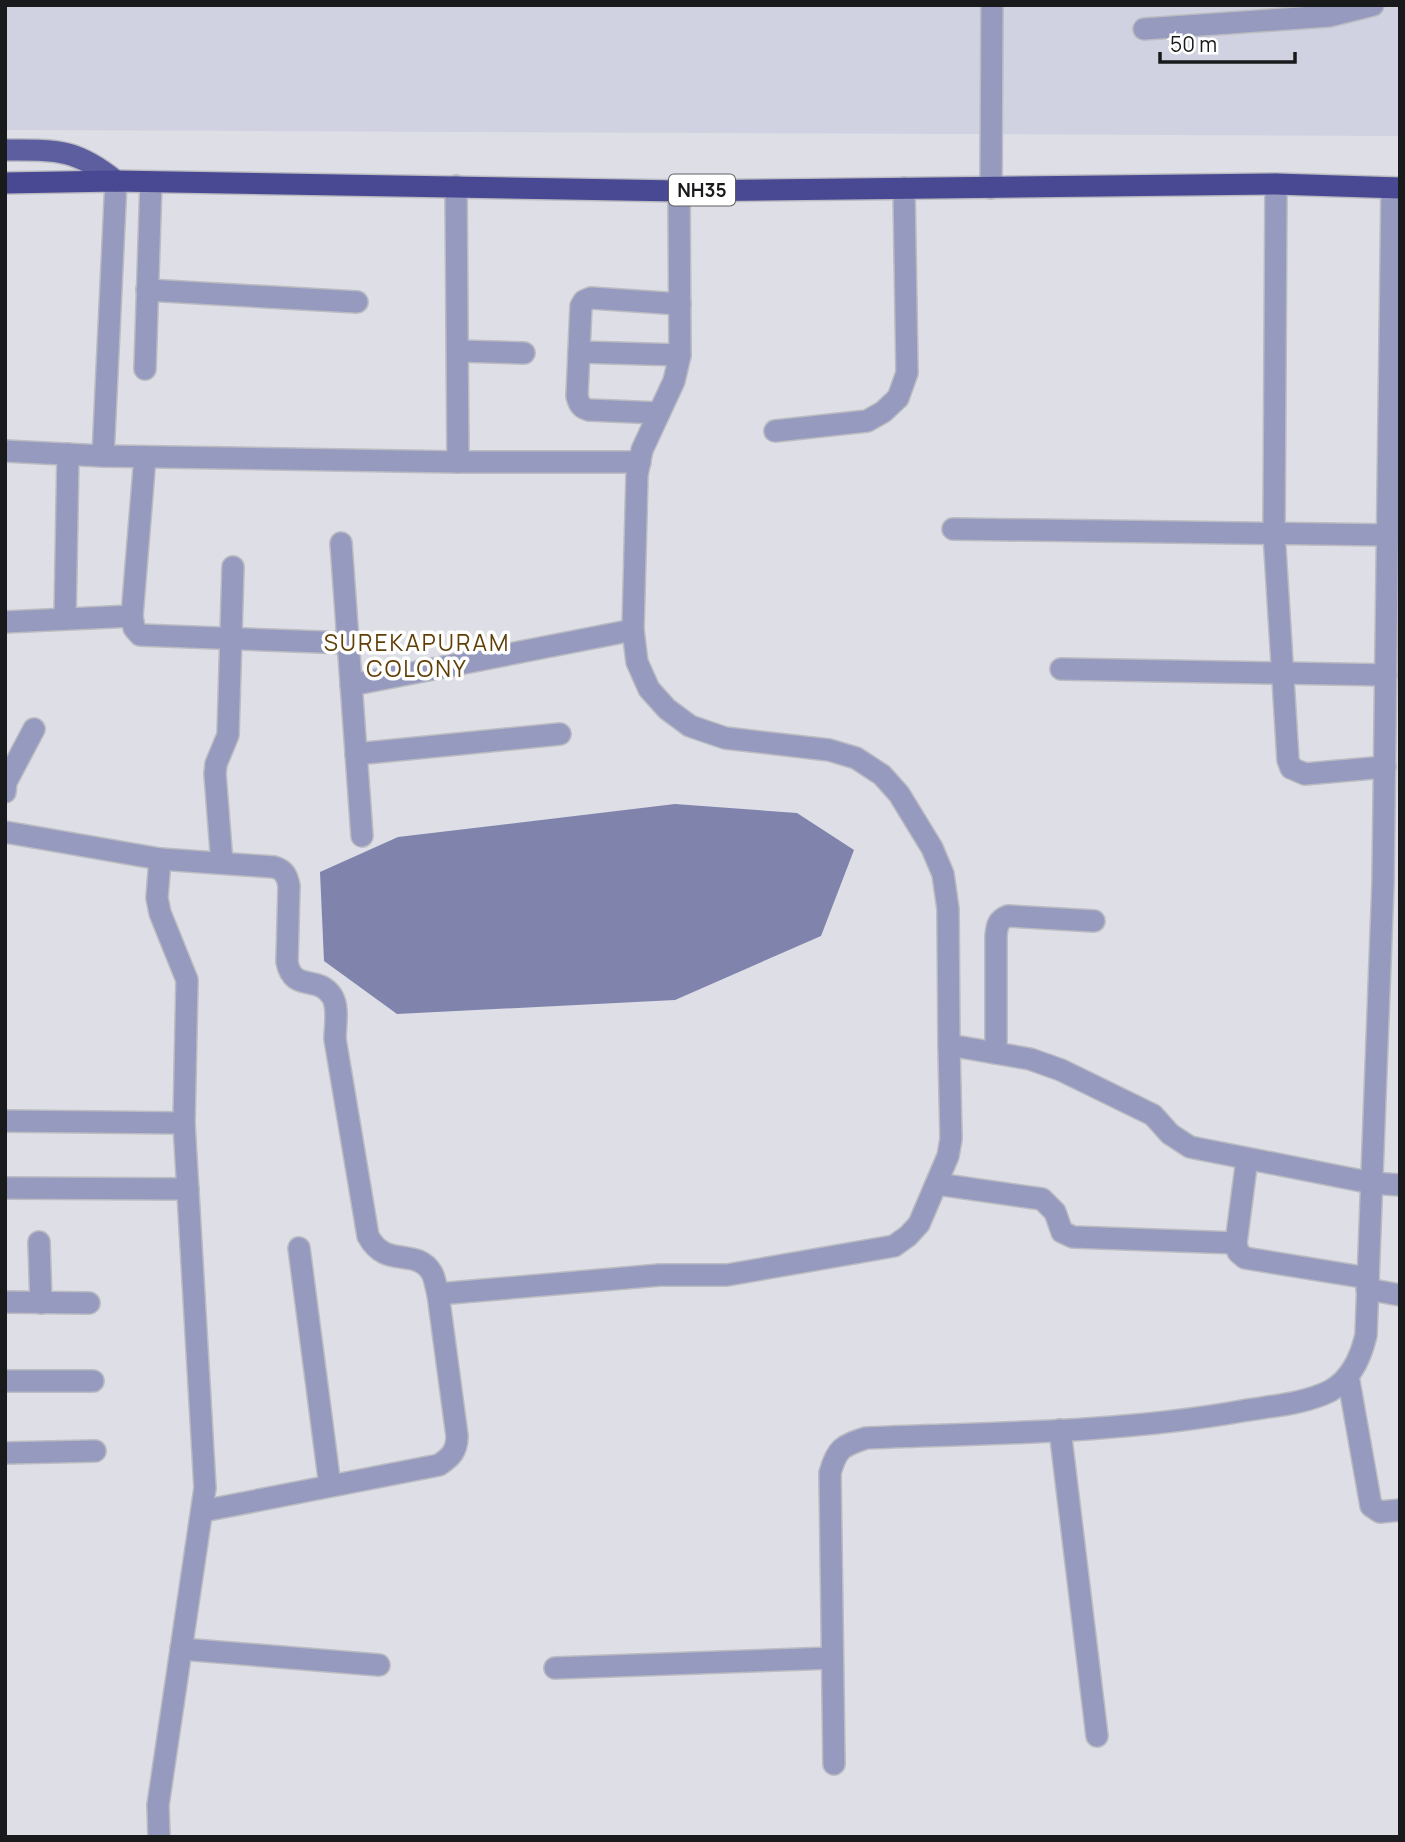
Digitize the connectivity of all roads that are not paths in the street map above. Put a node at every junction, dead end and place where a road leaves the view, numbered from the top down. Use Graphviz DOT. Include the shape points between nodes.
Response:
graph roads {
  1 [pos="992,5"];
  2 [pos="1373,5"];
  3 [pos="1144,29"];
  4 [pos="5,150"];
  5 [pos="116,181"];
  6 [pos="5,183"];
  7 [pos="151,183"];
  8 [pos="1276,184"];
  9 [pos="456,186"];
  10 [pos="904,188"];
  11 [pos="991,188"];
  12 [pos="1396,188"];
  13 [pos="679,191"];
  14 [pos="146,290"];
  15 [pos="357,302"];
  16 [pos="680,303"];
  17 [pos="458,351"];
  18 [pos="579,352"];
  19 [pos="524,353"];
  20 [pos="680,355"];
  21 [pos="145,369"];
  22 [pos="659,413"];
  23 [pos="775,431"];
  24 [pos="5,452"];
  25 [pos="68,454"];
  26 [pos="103,456"];
  27 [pos="145,457"];
  28 [pos="458,462"];
  29 [pos="640,462"];
  30 [pos="953,529"];
  31 [pos="1274,533"];
  32 [pos="1388,535"];
  33 [pos="341,543"];
  34 [pos="233,567"];
  35 [pos="132,616"];
  36 [pos="65,619"];
  37 [pos="5,622"];
  38 [pos="633,630"];
  39 [pos="232,639"];
  40 [pos="348,643"];
  41 [pos="1061,669"];
  42 [pos="1283,673"];
  43 [pos="1386,675"];
  44 [pos="351,685"];
  45 [pos="33,729"];
  46 [pos="560,734"];
  47 [pos="356,754"];
  48 [pos="1385,767"];
  49 [pos="5,792"];
  50 [pos="5,832"];
  51 [pos="362,836"];
  52 [pos="160,859"];
  53 [pos="222,863"];
  54 [pos="1094,921"];
  55 [pos="1390,978"];
  56 [pos="949,1045"];
  57 [pos="996,1053"];
  58 [pos="5,1121"];
  59 [pos="184,1123"];
  60 [pos="1247,1159"];
  61 [pos="937,1184"];
  62 [pos="1372,1184"];
  63 [pos="1400,1185"];
  64 [pos="5,1188"];
  65 [pos="188,1189"];
  66 [pos="39,1242"];
  67 [pos="1236,1244"];
  68 [pos="299,1248"];
  69 [pos="1368,1283"];
  70 [pos="438,1294"];
  71 [pos="1400,1295"];
  72 [pos="5,1303"];
  73 [pos="41,1303"];
  74 [pos="89,1303"];
  75 [pos="1348,1376"];
  76 [pos="5,1381"];
  77 [pos="93,1381"];
  78 [pos="1060,1430"];
  79 [pos="95,1451"];
  80 [pos="5,1453"];
  81 [pos="330,1486"];
  82 [pos="1400,1510"];
  83 [pos="202,1511"];
  84 [pos="181,1649"];
  85 [pos="832,1658"];
  86 [pos="379,1665"];
  87 [pos="555,1668"];
  88 [pos="1097,1736"];
  89 [pos="834,1764"];
  90 [pos="159,1837"];
  1 -- 11 [label="street"];
  2 -- 3 [label="street" via="1329,16"];
  4 -- 5 [label="main road" via="74,155"];
  5 -- 6 [label="highway, NH35"];
  5 -- 7 [label="highway, NH35"];
  5 -- 26 [label="street"];
  7 -- 9 [label="highway, NH35"];
  7 -- 14 [label="street"];
  8 -- 11 [label="highway, NH35"];
  8 -- 12 [label="highway, NH35"];
  8 -- 31 [label="street"];
  9 -- 13 [label="highway, NH35"];
  9 -- 17 [label="street"];
  10 -- 11 [label="highway, NH35"];
  10 -- 13 [label="highway, NH35"];
  10 -- 23 [label="street" via="907,373 898,398 867,421"];
  12 -- 32 [label="street"];
  13 -- 16 [label="street"];
  14 -- 15 [label="street"];
  14 -- 21 [label="street"];
  16 -- 18 [label="street" via="584,301"];
  16 -- 20 [label="street"];
  17 -- 19 [label="street"];
  17 -- 28 [label="street"];
  18 -- 20 [label="street"];
  18 -- 22 [label="street" via="577,396 583,408"];
  20 -- 22 [label="street" via="674,382"];
  22 -- 29 [label="street"];
  24 -- 25 [label="street"];
  25 -- 26 [label="street"];
  25 -- 36 [label="street"];
  26 -- 27 [label="street"];
  27 -- 28 [label="street"];
  27 -- 35 [label="street"];
  28 -- 29 [label="street"];
  29 -- 38 [label="street"];
  30 -- 31 [label="street"];
  31 -- 32 [label="street"];
  31 -- 42 [label="street"];
  32 -- 43 [label="street"];
  33 -- 40 [label="street"];
  34 -- 39 [label="street"];
  35 -- 36 [label="street"];
  35 -- 39 [label="street" via="139,635 152,638"];
  36 -- 37 [label="street"];
  38 -- 44 [label="street"];
  38 -- 56 [label="street" via="637,662 649,689 690,726 725,738 829,750 856,758 882,775 899,794 943,874 948,909"];
  39 -- 40 [label="street"];
  39 -- 53 [label="street" via="228,735 215,775"];
  40 -- 44 [label="street"];
  41 -- 42 [label="street"];
  42 -- 43 [label="street"];
  42 -- 48 [label="street" via="1291,768 1304,774"];
  43 -- 48 [label="street"];
  44 -- 47 [label="street"];
  45 -- 49 [label="street"];
  46 -- 47 [label="street"];
  47 -- 51 [label="street"];
  48 -- 55 [label="street"];
  50 -- 52 [label="street"];
  52 -- 53 [label="street"];
  52 -- 59 [label="street" via="160,913 187,980"];
  53 -- 70 [label="street" via="274,867 287,876 289,973 332,995 335,1039 368,1236 382,1253 425,1265 433,1274"];
  54 -- 57 [label="street" via="1001,919 996,936"];
  55 -- 62 [label="street"];
  56 -- 57 [label="street"];
  56 -- 61 [label="street" via="951,1139"];
  57 -- 60 [label="street" via="1046,1064 1142,1109 1189,1147"];
  58 -- 59 [label="street"];
  59 -- 65 [label="street"];
  60 -- 62 [label="street"];
  60 -- 67 [label="street"];
  61 -- 67 [label="street" via="1042,1199 1055,1212 1062,1232 1073,1237"];
  61 -- 70 [label="street" via="919,1224 894,1246 727,1275 651,1275"];
  62 -- 63 [label="street"];
  62 -- 69 [label="street"];
  64 -- 65 [label="street"];
  65 -- 83 [label="street" via="205,1449"];
  66 -- 73 [label="street"];
  67 -- 69 [label="street" via="1245,1258"];
  68 -- 81 [label="street"];
  69 -- 71 [label="street"];
  69 -- 75 [label="street" via="1366,1335 1361,1357"];
  70 -- 81 [label="street" via="457,1448 439,1465"];
  72 -- 73 [label="street"];
  73 -- 74 [label="street"];
  75 -- 78 [label="street" via="1331,1390 1305,1399 1181,1422"];
  75 -- 82 [label="street" via="1371,1506 1380,1512"];
  76 -- 77 [label="street"];
  78 -- 85 [label="street" via="866,1438 844,1445 835,1455 830,1473"];
  78 -- 88 [label="street"];
  79 -- 80 [label="street"];
  81 -- 83 [label="street"];
  83 -- 84 [label="street"];
  84 -- 86 [label="street"];
  84 -- 90 [label="street" via="158,1805"];
  85 -- 87 [label="street"];
  85 -- 89 [label="street"];
}
